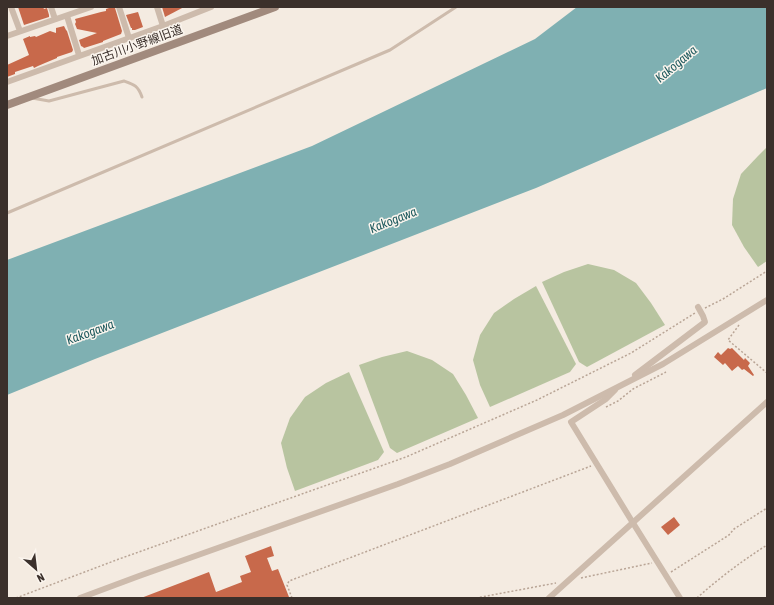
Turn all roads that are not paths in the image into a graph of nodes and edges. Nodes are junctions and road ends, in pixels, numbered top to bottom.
1 (11, 7) edge
2 (51, 7) edge
3 (91, 7) edge
4 (119, 7) edge
5 (157, 7) edge
6 (211, 7) edge
7 (275, 7) edge
8 (456, 7) edge
9 (82, 8) edge
10 (67, 16) junction
11 (55, 19) junction
12 (163, 26) junction
13 (20, 31) junction
14 (7, 36) edge
15 (130, 38) junction
16 (79, 56) junction
17 (7, 82) edge
18 (29, 97) junction
19 (142, 97) dead end
20 (7, 105) edge
21 (7, 213) edge
22 (767, 300) edge
23 (699, 308) road end
24 (620, 385) junction
25 (767, 402) edge
26 (633, 523) junction
27 (80, 598) edge
28 (549, 598) edge
29 (680, 598) edge

1 - 13 street
2 - 11 street
3 - 9 street
4 - 15 street
5 - 12 street
6 - 12 street
7 - 18 street, 加古川小野線旧道
8 - 21 lane
9 - 10 street
10 - 11 street
10 - 16 street
11 - 13 street
12 - 15 street
13 - 14 street
15 - 16 street
16 - 17 street
18 - 19 lane
18 - 20 street, 加古川小野線旧道
22 - 24 street
23 - 24 street
24 - 26 street
24 - 27 street
25 - 26 street
26 - 28 street
26 - 29 street

